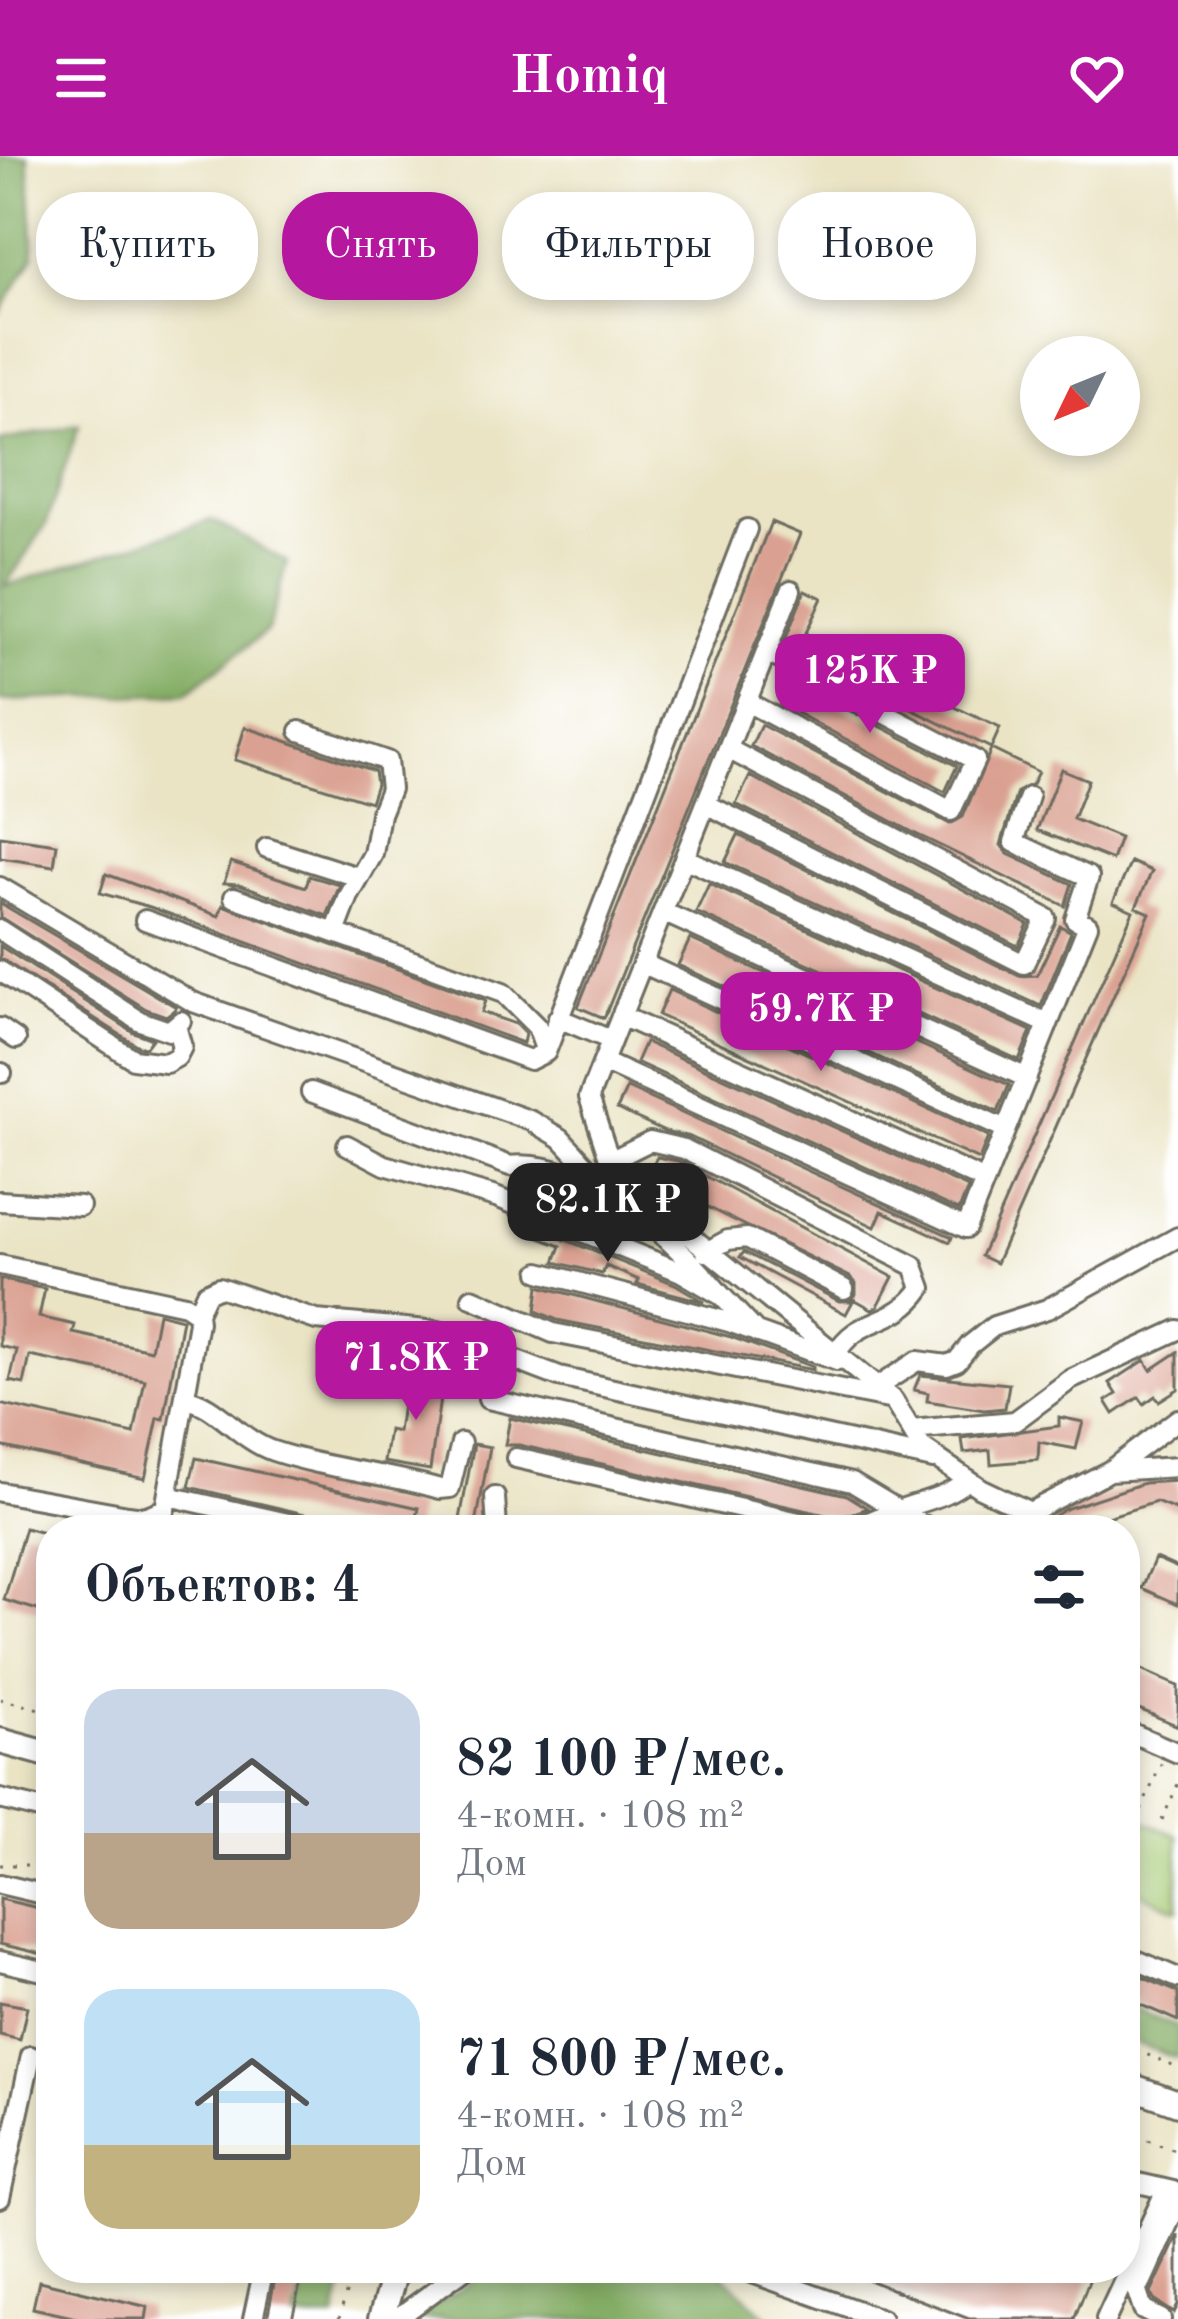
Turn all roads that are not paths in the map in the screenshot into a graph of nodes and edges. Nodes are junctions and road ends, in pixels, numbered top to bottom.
1 (747, 529) dead end
2 (791, 590) dead end
3 (766, 652) junction
4 (746, 702) junction
5 (300, 731) dead end
6 (728, 749) junction
7 (1029, 797) dead end
8 (706, 804) junction
9 (267, 848) dead end
10 (684, 858) junction
11 (358, 877) junction
12 (0, 887) edge
13 (234, 896) dead end
14 (663, 912) junction
15 (146, 920) dead end
16 (0, 930) edge
17 (336, 930) junction
18 (642, 964) junction
19 (0, 971) edge
20 (193, 1002) junction
21 (621, 1016) junction
22 (558, 1018) junction
23 (1048, 1024) junction
24 (176, 1026) junction
25 (611, 1040) junction
26 (546, 1052) junction
27 (603, 1063) junction
28 (1027, 1078) junction
29 (311, 1091) dead end
30 (1006, 1130) junction
31 (346, 1145) dead end
32 (610, 1161) junction
33 (985, 1181) junction
34 (617, 1199) junction
35 (0, 1201) edge
36 (80, 1206) dead end
37 (654, 1226) junction
38 (680, 1229) junction
39 (1178, 1238) edge
40 (706, 1252) junction
41 (0, 1265) edge
42 (540, 1272) dead end
43 (844, 1289) dead end
44 (722, 1296) junction
45 (472, 1298) dead end
46 (197, 1313) junction
47 (1178, 1330) edge
48 (757, 1333) junction
49 (841, 1360) junction
50 (877, 1387) junction
51 (185, 1399) junction
52 (488, 1399) dead end
53 (893, 1400) junction
54 (1178, 1419) edge
55 (911, 1430) junction
56 (461, 1443) dead end
57 (516, 1458) dead end
58 (938, 1459) junction
59 (1178, 1467) edge
60 (1109, 1471) junction
61 (967, 1480) junction
62 (0, 1492) edge
63 (168, 1496) junction
64 (494, 1497) dead end
65 (894, 1511) junction
66 (1030, 1512) junction
67 (132, 1515) edge
68 (149, 1515) edge
69 (252, 1515) edge
70 (496, 1515) edge
71 (768, 1515) edge
72 (887, 1515) edge
73 (902, 1515) edge
74 (1026, 1515) edge
75 (1140, 1737) edge
76 (0, 1741) edge
77 (36, 1750) edge
78 (1173, 1751) edge
79 (0, 1799) edge
80 (36, 1808) edge
81 (0, 1884) edge
82 (36, 1893) edge
83 (0, 1961) edge
84 (1140, 1961) edge
85 (36, 1969) edge
86 (1178, 1978) edge
87 (32, 2056) dead end
88 (1140, 2089) edge
89 (1178, 2103) edge
90 (1140, 2185) edge
91 (1174, 2195) edge
92 (0, 2198) edge
93 (1140, 2257) edge
94 (261, 2283) edge
95 (391, 2283) edge
96 (445, 2283) edge
97 (780, 2283) edge
98 (1126, 2283) edge
99 (253, 2319) edge
100 (381, 2319) edge
101 (396, 2319) edge
102 (881, 2319) edge
103 (1106, 2319) edge
104 (1161, 2319) edge

1 - 22 street
2 - 3 street
3 - 4 street
3 - 4 street
4 - 6 street
5 - 11 street
6 - 8 street
6 - 8 street
7 - 23 street
8 - 10 street
9 - 11 street
10 - 14 street
10 - 23 street
11 - 17 street
12 - 20 street
13 - 17 street
14 - 18 street
14 - 28 street
15 - 26 street
16 - 24 street
17 - 26 street
18 - 21 street
18 - 30 street
19 - 24 street
20 - 24 street
20 - 34 street
21 - 25 street
21 - 33 street
22 - 25 street
22 - 26 street
23 - 28 street
25 - 27 street
27 - 32 street
27 - 33 street
28 - 30 street
29 - 34 street
30 - 33 street
31 - 44 street
32 - 38 street
32 - 49 street
34 - 37 street
35 - 36 street
37 - 38 street
37 - 44 street
38 - 40 street
39 - 50 street
40 - 43 street
40 - 49 street
41 - 46 street
42 - 48 street
44 - 48 street
45 - 53 street
46 - 51 street
46 - 58 street
47 - 55 street
48 - 49 street
49 - 50 street
50 - 53 street
51 - 56 street
51 - 63 street
52 - 65 street
53 - 55 street
54 - 60 street
55 - 58 street
57 - 71 street
58 - 61 street
59 - 60 street
60 - 66 street
61 - 65 street
61 - 66 street
62 - 67 street
63 - 68 street
63 - 69 street
64 - 70 street
65 - 72 street
65 - 73 street
66 - 74 street
75 - 78 street
76 - 77 main road
79 - 80 street
81 - 82 street
83 - 85 street
84 - 86 street
87 - 92 street
88 - 89 main road
90 - 91 street
91 - 93 street
91 - 104 street
94 - 99 street
95 - 100 main road
96 - 101 street
97 - 102 street
98 - 103 street

